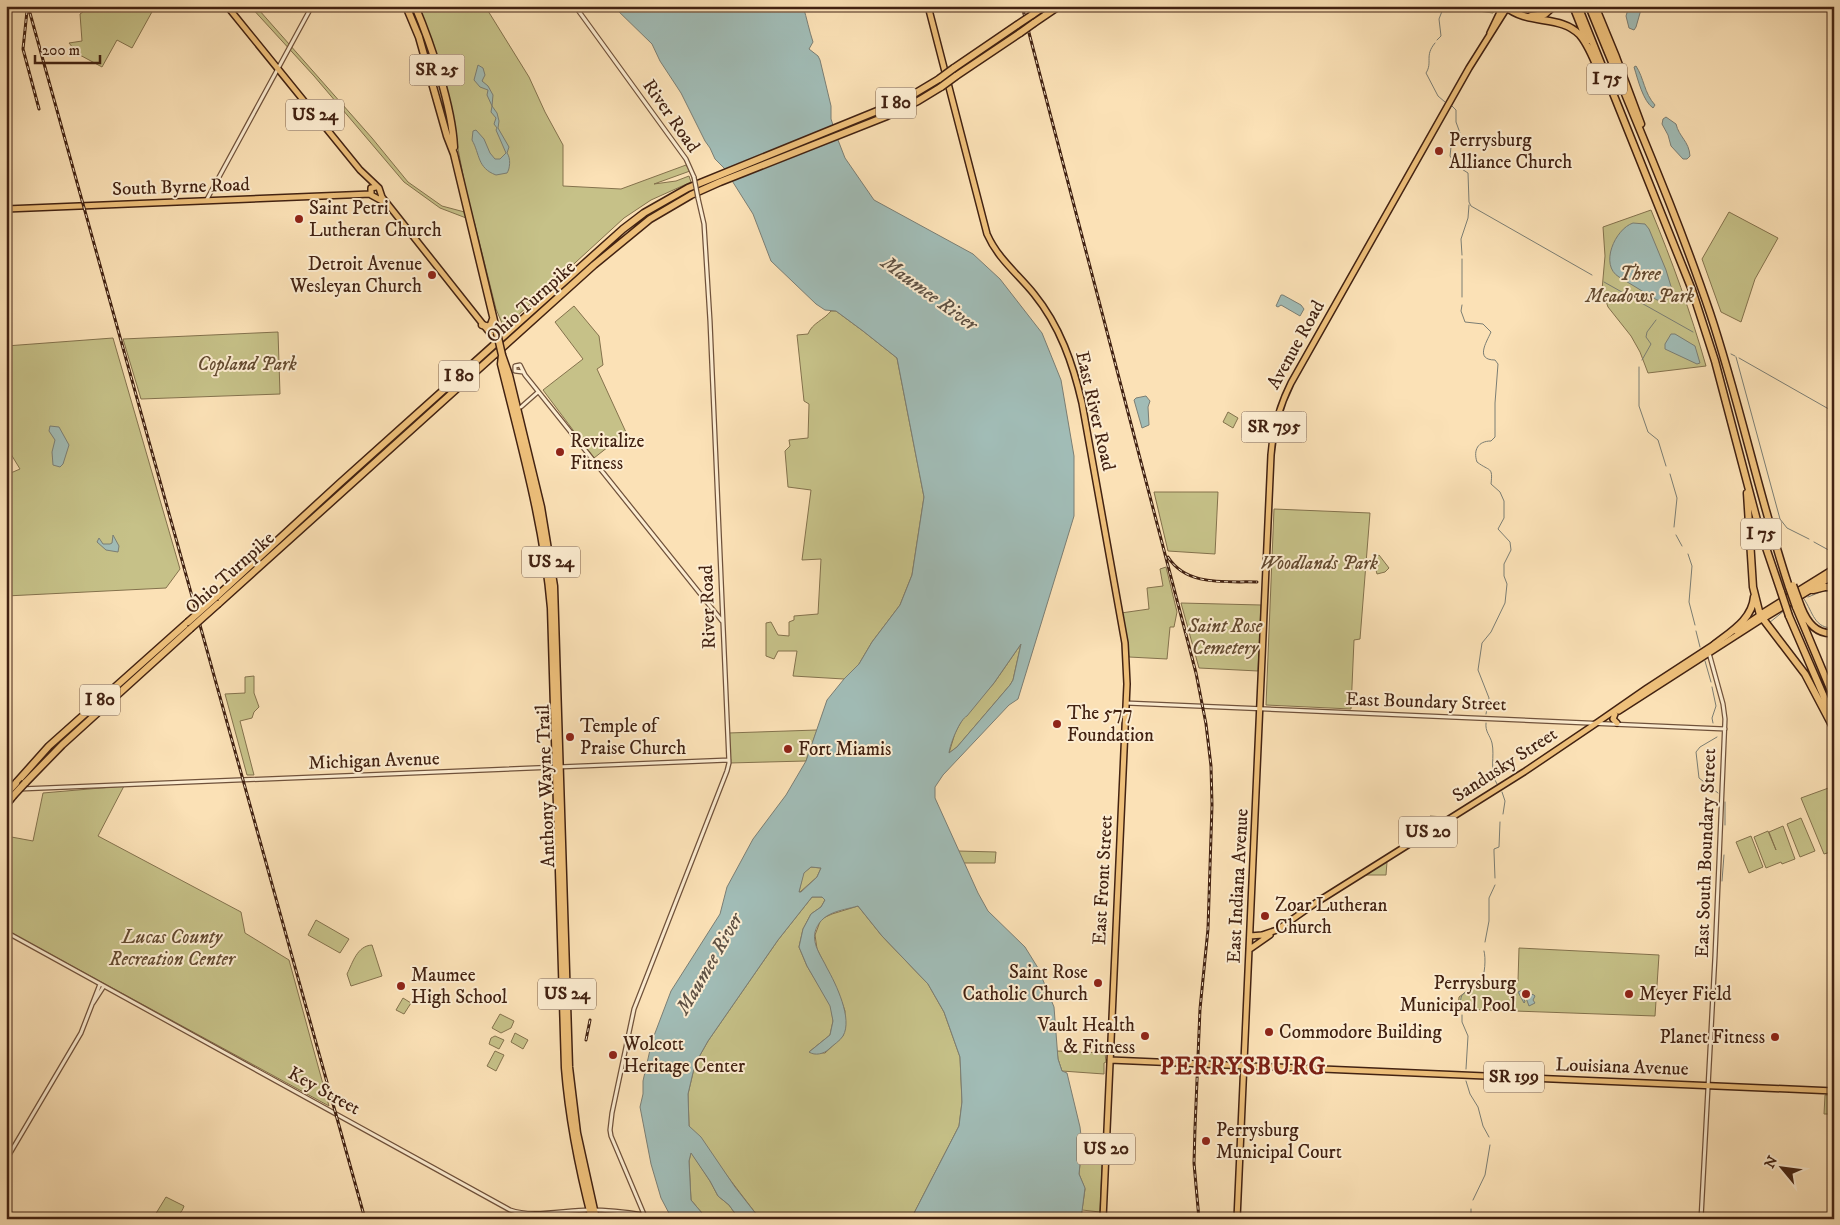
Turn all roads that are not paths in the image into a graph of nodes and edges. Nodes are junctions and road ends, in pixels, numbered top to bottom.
1 (227, 6) edge
2 (312, 6) edge
3 (406, 6) edge
4 (414, 6) edge
5 (575, 6) edge
6 (928, 6) edge
7 (1045, 6) edge
8 (1059, 6) edge
9 (1554, 6) edge
10 (1573, 6) edge
11 (1578, 6) edge
12 (1589, 6) edge
13 (1596, 6) edge
14 (1507, 7) edge
15 (1597, 67) junction
16 (278, 69) junction
17 (1636, 152) junction
18 (454, 154) junction
19 (718, 179) junction
20 (1660, 182) junction
21 (374, 191) junction
22 (206, 201) junction
23 (6, 209) edge
24 (494, 318) junction
25 (482, 325) junction
26 (495, 335) junction
27 (499, 344) joint
28 (503, 363) junction
29 (523, 372) dead end
30 (538, 392) junction
31 (520, 405) junction
32 (1744, 474) junction
33 (546, 508) dead end
34 (549, 547) junction
35 (1833, 571) edge
36 (1834, 587) edge
37 (1810, 590) junction
38 (1754, 593) junction
39 (217, 600) junction
40 (1799, 607) junction
41 (1761, 617) junction
42 (723, 622) junction
43 (1739, 629) junction
44 (1834, 633) edge
45 (1714, 645) junction
46 (1709, 653) junction
47 (1834, 698) edge
48 (1126, 703) junction
49 (1261, 709) junction
50 (1615, 714) junction
51 (1834, 720) edge
52 (1584, 722) junction
53 (1598, 722) junction
54 (1617, 723) junction
55 (1725, 729) junction
56 (1834, 729) edge
57 (1586, 731) junction
58 (729, 760) junction
59 (558, 767) junction
60 (23, 786) junction
61 (6, 790) edge
62 (10, 795) edge
63 (6, 805) edge
64 (1276, 930) junction
65 (6, 932) edge
66 (1250, 936) junction
67 (1250, 950) junction
68 (102, 985) junction
69 (1110, 1060) junction
70 (1244, 1065) junction
71 (1708, 1086) junction
72 (1834, 1091) edge
73 (6, 1160) edge
74 (592, 1210) junction
75 (645, 1217) edge
76 (592, 1219) edge
77 (596, 1219) edge
78 (1103, 1219) edge
79 (1237, 1219) edge
80 (1701, 1219) edge

1 - 16 main road, US 24
2 - 16 street
3 - 18 highway, Anthony Wayne Trail / SR 25
4 - 18 highway, Anthony Wayne Trail / SR 25
5 - 42 street, River Road, bridge
6 - 48 main road, East River Road
7 - 19 highway, Ohio Turnpike / I 80, bridge
8 - 19 highway, Ohio Turnpike / I 80, bridge
9 - 14 highway
10 - 15 highway
11 - 17 highway, I 75
12 - 20 highway, I 75
13 - 20 highway
14 - 15 highway
14 - 49 main road, Avenue Road / SR 795
15 - 17 highway
16 - 21 main road, US 24
16 - 22 street
17 - 32 highway, I 75
18 - 24 highway, Anthony Wayne Trail / SR 25
19 - 39 highway, Ohio Turnpike / I 80
20 - 40 highway, I 75, bridge
21 - 22 main road, South Byrne Road
21 - 25 main road, US 24
22 - 23 main road, South Byrne Road
24 - 25 highway
24 - 26 highway, Anthony Wayne Trail / SR 25
25 - 26 main road, US 24
26 - 27 highway, Anthony Wayne Trail / SR 25, bridge
27 - 28 highway, Anthony Wayne Trail / US 24, bridge
28 - 31 highway, Anthony Wayne Trail / US 24
28 - 59 highway, Anthony Wayne Trail / US 24
29 - 30 street
30 - 31 street
30 - 42 street
31 - 34 highway, Anthony Wayne Trail / US 24
32 - 38 highway
32 - 51 highway, I 75, bridge
33 - 34 highway
34 - 59 highway, Anthony Wayne Trail / US 24
35 - 37 highway, US 20
35 - 41 highway, US 20
36 - 37 highway
37 - 41 highway, US 20
38 - 41 highway
38 - 45 highway
39 - 60 highway, Ohio Turnpike / I 80, bridge
39 - 62 highway, Ohio Turnpike / I 80, bridge
40 - 44 highway
40 - 47 highway, I 75
41 - 43 main road, Sandusky Street / US 20
41 - 46 main road, Sandusky Street / US 20
41 - 56 highway
42 - 58 street, River Road
43 - 45 main road, Sandusky Street / US 20
43 - 46 main road
45 - 53 main road, Sandusky Street / US 20
46 - 50 main road, Sandusky Street / US 20
46 - 55 street, East South Boundary Street
48 - 49 street, East Boundary Street
48 - 69 main road, East Front Street
49 - 52 street, East Boundary Street
49 - 66 main road, East Indiana Avenue / SR 795
50 - 53 main road, Sandusky Street / US 20
50 - 54 main road
52 - 53 street, East Boundary Street
52 - 57 main road
53 - 54 street, East Boundary Street
53 - 57 main road, Sandusky Street / US 20
54 - 55 street, East Boundary Street
55 - 71 street, East South Boundary Street
57 - 64 main road, Sandusky Street / US 20
58 - 59 street, Michigan Avenue
58 - 75 street, River Road
59 - 60 street, Michigan Avenue
59 - 74 highway, Anthony Wayne Trail / US 24
60 - 61 street, Michigan Avenue
60 - 62 highway, Ohio Turnpike / I 80, bridge
62 - 63 highway, Ohio Turnpike / I 80
64 - 66 main road, US 20
64 - 67 main road, US 20
65 - 68 street, Key Street
66 - 67 main road, East Indiana Avenue
67 - 70 main road, East Indiana Avenue
68 - 73 street
68 - 74 street, Key Street
69 - 70 main road, Louisiana Avenue
69 - 78 main road, US 20
70 - 71 main road, Louisiana Avenue / SR 199
70 - 79 main road, East Indiana Avenue
71 - 72 main road, Louisiana Avenue / SR 199
71 - 80 street, East South Boundary Street
74 - 75 street, Key Street
74 - 76 highway, Anthony Wayne Trail / US 24
74 - 77 highway, Anthony Wayne Trail / US 24

